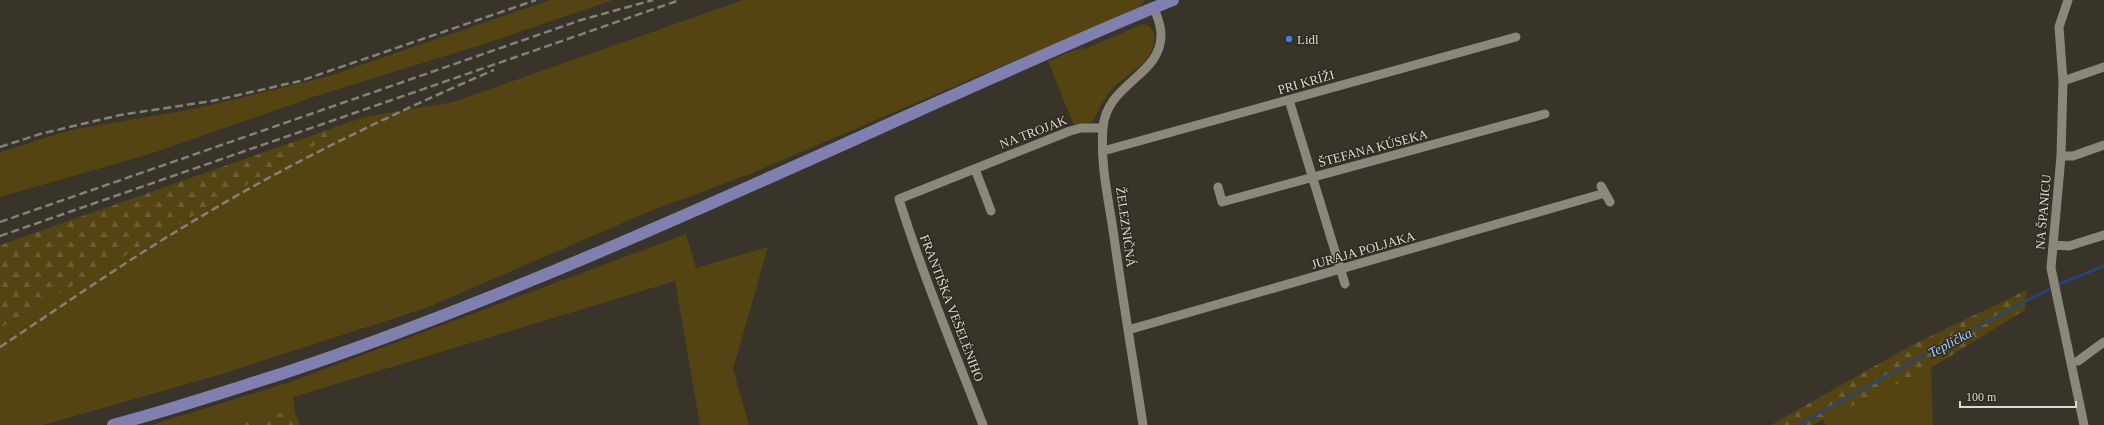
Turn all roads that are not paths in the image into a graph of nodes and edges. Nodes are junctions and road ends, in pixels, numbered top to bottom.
1 (1173, 0) edge
2 (2068, 0) edge
3 (1154, 8) junction
4 (1516, 37) dead end
5 (2104, 67) edge
6 (2063, 81) junction
7 (1288, 100) junction
8 (1545, 114) dead end
9 (1103, 128) junction
10 (2104, 145) edge
11 (1103, 151) junction
12 (2061, 156) junction
13 (975, 169) junction
14 (1312, 178) junction
15 (1218, 187) dead end
16 (899, 199) joint
17 (1610, 202) dead end
18 (991, 211) dead end
19 (2104, 235) edge
20 (2053, 245) junction
21 (1341, 270) junction
22 (1345, 284) dead end
23 (1128, 330) junction
24 (2104, 342) edge
25 (2078, 361) dead end
26 (114, 425) edge
27 (983, 425) edge
28 (1143, 425) edge
29 (2084, 425) edge

1 - 3 main road
2 - 6 street, NA ŠPANICU
3 - 9 street, ŽELEZNIČNÁ
3 - 26 main road
4 - 7 street, PRI KRÍŽI
5 - 6 street
6 - 12 street, NA ŠPANICU
7 - 11 street, PRI KRÍŽI
7 - 14 street
8 - 14 street, ŠTEFANA KÚSEKA
9 - 11 street, ŽELEZNIČNÁ
9 - 13 street, NA TROJAK
10 - 12 street
11 - 23 street, ŽELEZNIČNÁ
12 - 20 street, NA ŠPANICU
13 - 16 street, NA TROJAK
13 - 18 street
14 - 15 street, ŠTEFANA KÚSEKA
14 - 21 street
16 - 27 street, FRANTIŠKA VEŠELÉNIHO
17 - 21 street, JURAJA POLJAKA
19 - 20 street
20 - 29 street, NA ŠPANICU
21 - 22 street
21 - 23 street, JURAJA POLJAKA
23 - 28 street, ŽELEZNIČNÁ
24 - 25 street

